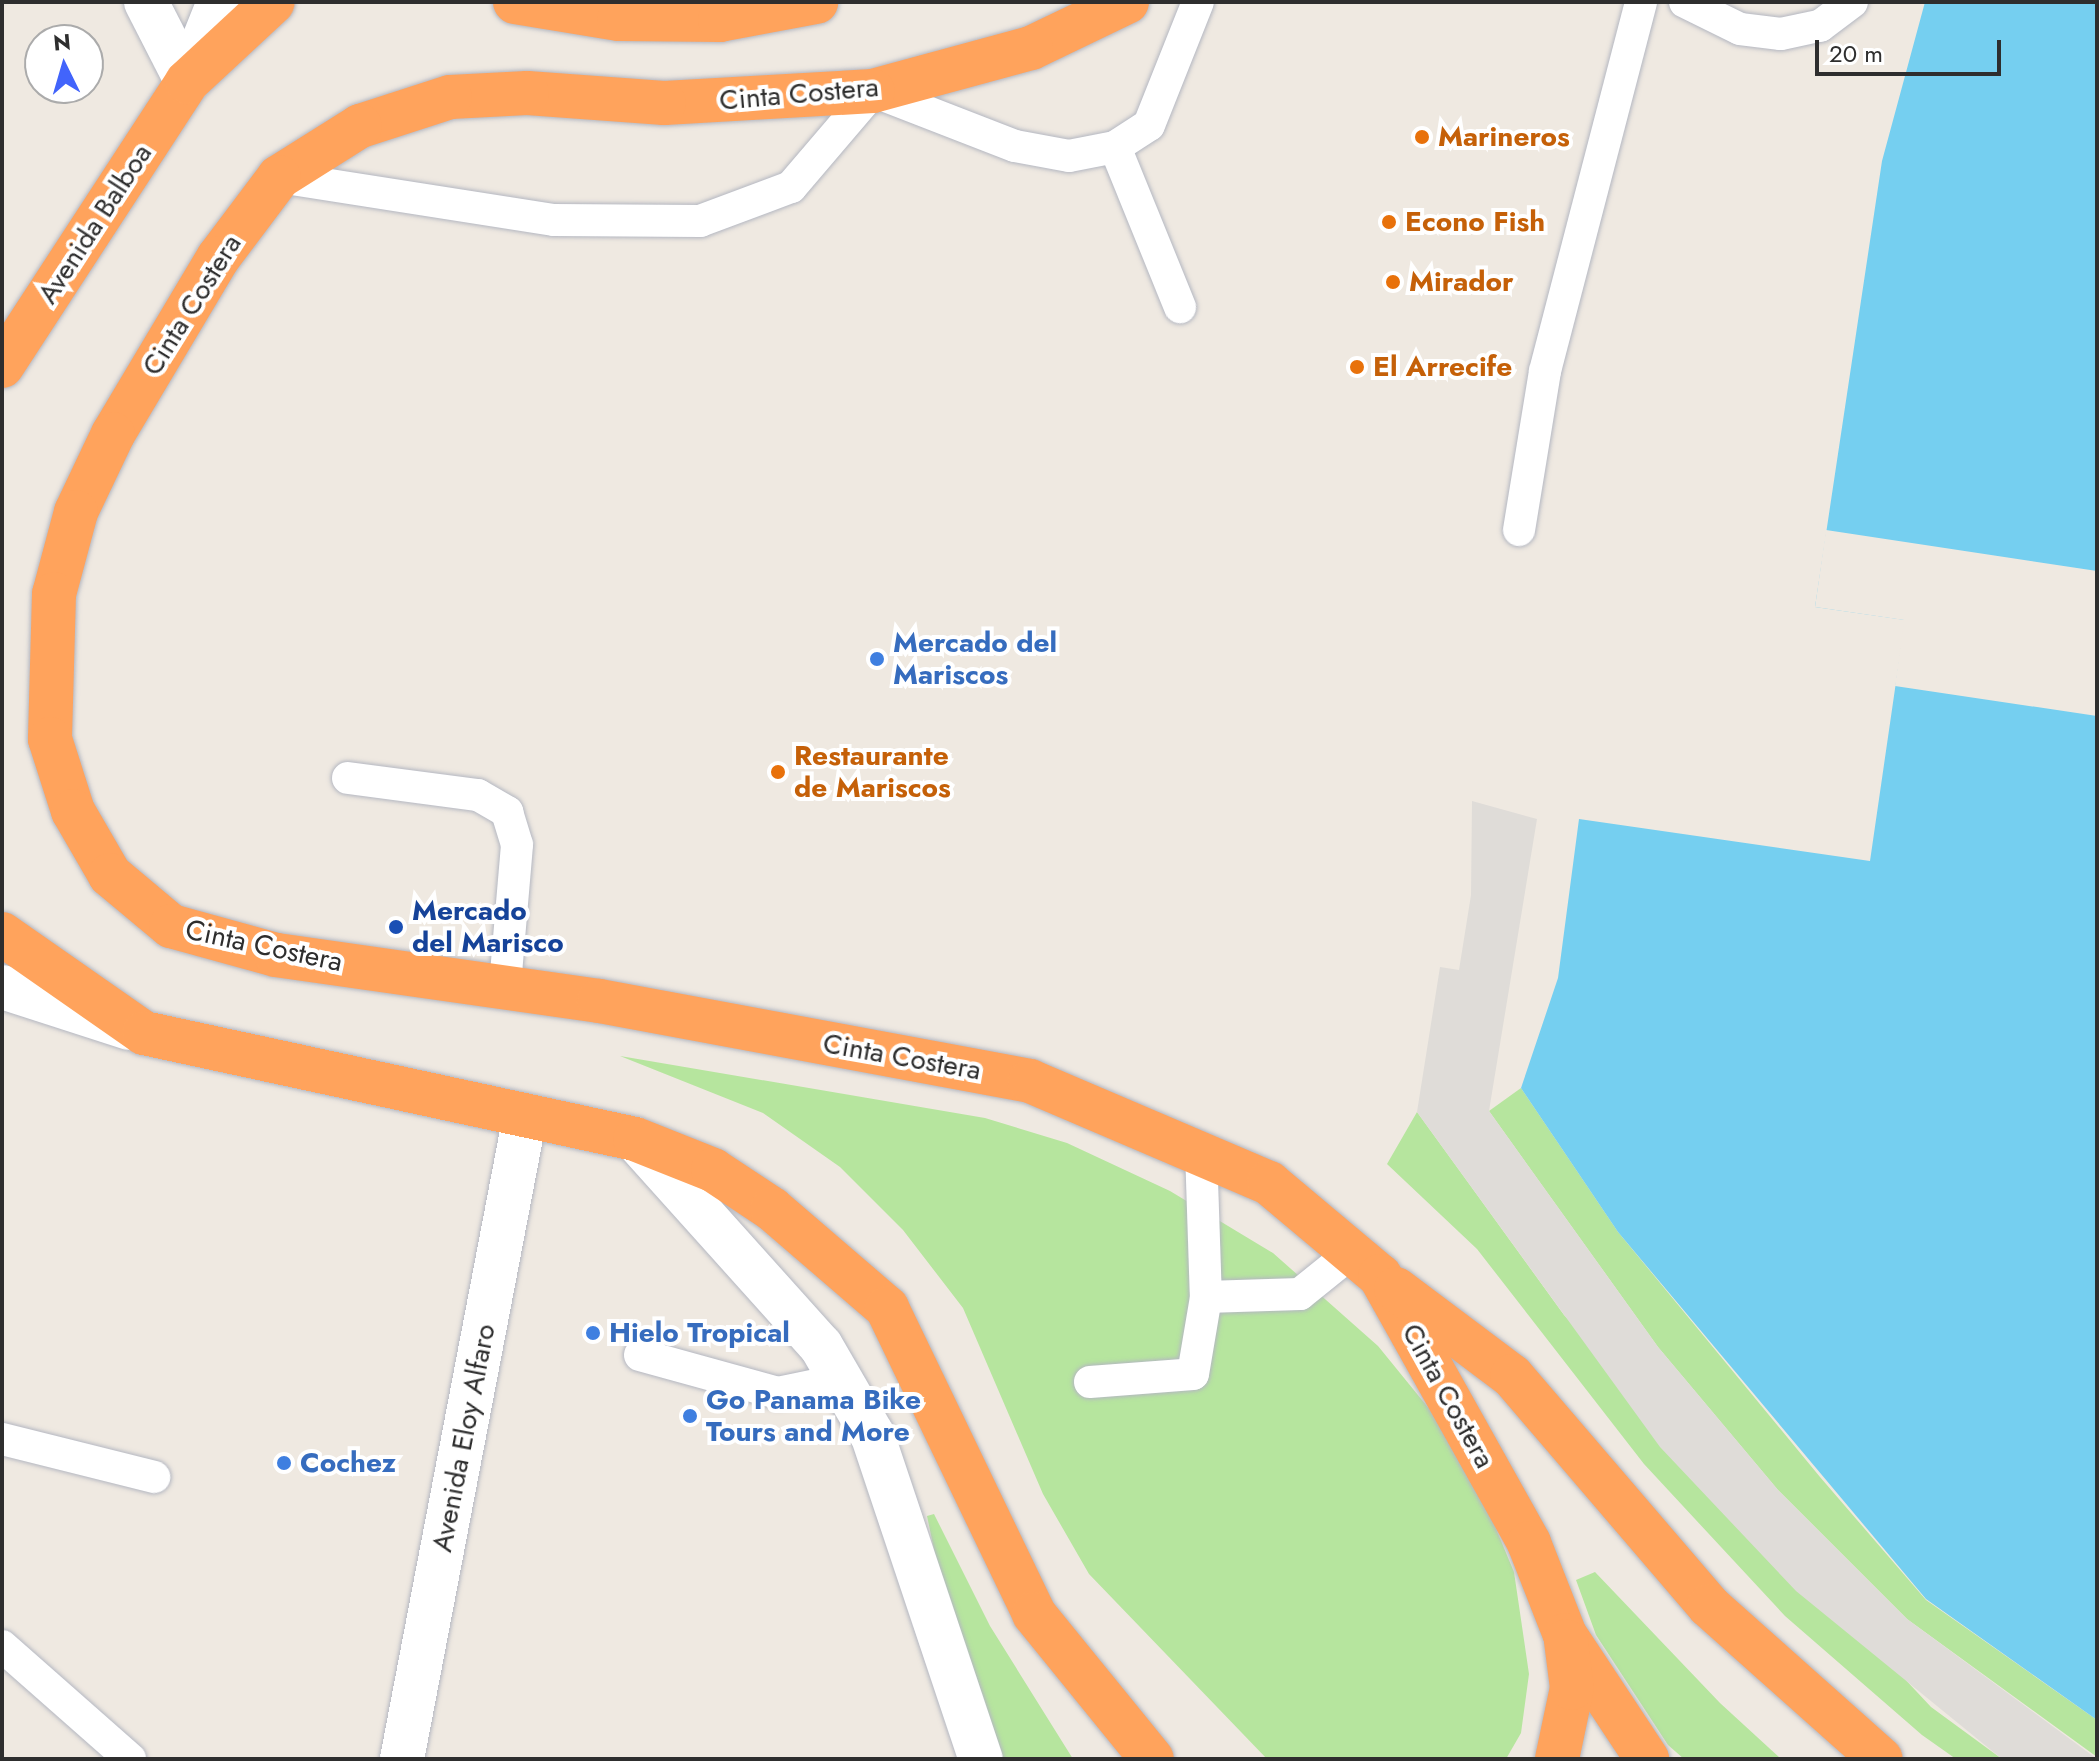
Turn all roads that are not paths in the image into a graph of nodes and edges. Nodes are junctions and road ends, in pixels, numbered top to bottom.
1 (146, 2) edge
2 (219, 2) edge
3 (273, 2) edge
4 (515, 2) edge
5 (816, 2) edge
6 (1127, 2) edge
7 (1198, 2) edge
8 (1641, 2) edge
9 (1685, 2) edge
10 (1852, 2) edge
11 (187, 82) junction
12 (873, 91) junction
13 (1115, 147) junction
14 (279, 177) junction
15 (1180, 307) dead end
16 (2, 366) edge
17 (1519, 530) dead end
18 (348, 778) dead end
19 (2, 934) edge
20 (505, 986) junction
21 (2, 987) edge
22 (144, 1033) junction
23 (525, 1116) junction
24 (635, 1139) junction
25 (1201, 1150) junction
26 (1366, 1265) junction
27 (1206, 1297) junction
28 (640, 1355) dead end
29 (841, 1380) junction
30 (1090, 1382) dead end
31 (2, 1439) edge
32 (154, 1477) dead end
33 (1565, 1635) junction
34 (2, 1646) edge
35 (1112, 1712) junction
36 (130, 1759) edge
37 (402, 1759) edge
38 (981, 1759) edge
39 (1152, 1759) edge
40 (1186, 1759) edge
41 (1557, 1759) edge
42 (1647, 1759) edge
43 (1881, 1759) edge

1 - 11 street
2 - 11 street, Avenida Balboa
3 - 11 highway, Avenida Balboa
4 - 5 highway
6 - 12 highway, Cinta Costera
7 - 13 lane
8 - 17 lane
9 - 10 lane
11 - 16 highway, Avenida Balboa
12 - 13 lane
12 - 14 highway, Cinta Costera
12 - 14 lane
13 - 15 lane
14 - 20 highway, Cinta Costera
18 - 20 lane
19 - 22 highway
20 - 25 highway, Cinta Costera
21 - 22 street
22 - 23 highway
23 - 24 highway
23 - 37 street, Avenida Eloy Alfaro
24 - 29 street
24 - 35 highway
25 - 26 highway, Cinta Costera
25 - 27 lane
26 - 27 lane
26 - 33 highway, Cinta Costera
26 - 43 highway
27 - 30 lane
28 - 29 lane
29 - 38 street
31 - 32 lane
33 - 41 highway
33 - 42 highway, Cinta Costera
34 - 36 lane
35 - 39 highway
35 - 40 highway

